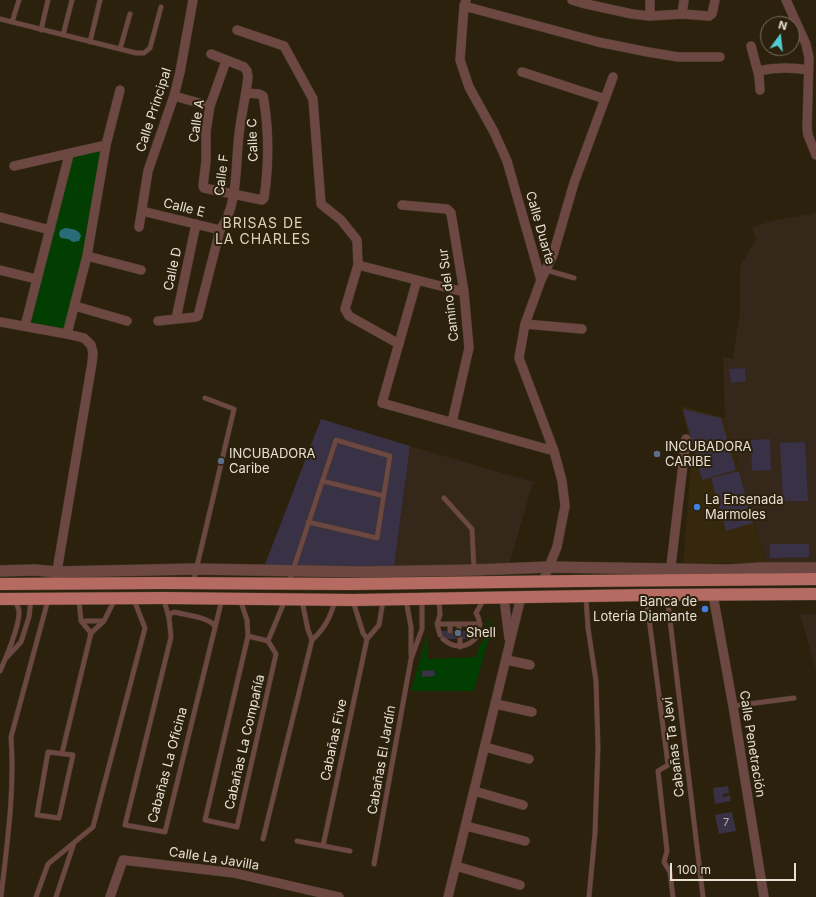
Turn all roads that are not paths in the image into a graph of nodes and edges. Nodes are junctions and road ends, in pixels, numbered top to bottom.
1 (19, 0) edge
2 (48, 0) edge
3 (72, 0) edge
4 (100, 0) edge
5 (192, 0) edge
6 (572, 0) edge
7 (650, 0) edge
8 (684, 0) edge
9 (715, 0) edge
10 (786, 0) edge
11 (465, 3) edge
12 (611, 5) edge
13 (162, 7) dead end
14 (130, 14) dead end
15 (682, 14) junction
16 (650, 16) junction
17 (0, 20) edge
18 (12, 22) junction
19 (41, 30) junction
20 (237, 30) dead end
21 (63, 35) junction
22 (90, 42) junction
23 (751, 46) dead end
24 (120, 49) junction
25 (211, 54) dead end
26 (720, 57) dead end
27 (226, 61) junction
28 (808, 70) junction
29 (758, 71) junction
30 (522, 72) dead end
31 (613, 77) dead end
32 (120, 90) dead end
33 (760, 90) dead end
34 (246, 93) junction
35 (174, 96) junction
36 (605, 99) junction
37 (210, 106) junction
38 (106, 145) junction
39 (69, 155) junction
40 (816, 155) edge
41 (14, 166) dead end
42 (234, 194) junction
43 (402, 205) dead end
44 (142, 211) junction
45 (0, 217) edge
46 (196, 224) junction
47 (138, 227) dead end
48 (50, 230) junction
49 (220, 230) junction
50 (87, 256) junction
51 (358, 265) junction
52 (0, 270) edge
53 (141, 270) dead end
54 (546, 270) junction
55 (36, 278) junction
56 (574, 278) dead end
57 (417, 280) junction
58 (541, 280) junction
59 (464, 292) junction
60 (75, 306) junction
61 (176, 319) junction
62 (127, 321) dead end
63 (158, 321) dead end
64 (0, 322) edge
65 (525, 324) junction
66 (25, 326) junction
67 (582, 329) dead end
68 (67, 334) junction
69 (399, 344) junction
70 (205, 398) dead end
71 (452, 422) junction
72 (686, 439) dead end
73 (554, 451) junction
74 (322, 481) junction
75 (384, 496) junction
76 (444, 498) dead end
77 (308, 522) junction
78 (549, 567) junction
79 (816, 568) edge
80 (196, 569) junction
81 (0, 570) edge
82 (474, 570) junction
83 (293, 571) junction
84 (670, 574) junction
85 (56, 578) junction
86 (816, 579) edge
87 (543, 581) junction
88 (193, 583) junction
89 (0, 584) edge
90 (289, 584) junction
91 (816, 594) edge
92 (646, 595) junction
93 (667, 595) junction
94 (713, 595) junction
95 (586, 596) junction
96 (485, 597) junction
97 (521, 597) junction
98 (79, 598) junction
99 (115, 598) junction
100 (134, 598) junction
101 (164, 598) junction
102 (422, 598) junction
103 (439, 598) junction
104 (504, 598) junction
105 (0, 599) edge
106 (15, 599) junction
107 (31, 599) junction
108 (48, 599) junction
109 (222, 599) junction
110 (240, 599) junction
111 (285, 599) junction
112 (383, 599) junction
113 (406, 599) junction
114 (302, 600) junction
115 (335, 600) junction
116 (353, 600) junction
117 (169, 618) junction
118 (81, 621) junction
119 (104, 622) junction
120 (437, 624) junction
121 (450, 624) junction
122 (459, 624) junction
123 (468, 624) junction
124 (480, 624) junction
125 (215, 626) junction
126 (450, 631) dead end
127 (459, 631) dead end
128 (468, 631) dead end
129 (91, 633) junction
130 (248, 636) junction
131 (367, 639) junction
132 (460, 639) dead end
133 (312, 640) junction
134 (268, 641) junction
135 (510, 644) junction
136 (460, 647) junction
137 (6, 658) junction
138 (411, 660) junction
139 (507, 660) junction
140 (530, 665) dead end
141 (0, 671) edge
142 (794, 698) dead end
143 (496, 704) junction
144 (733, 706) junction
145 (532, 712) dead end
146 (485, 747) junction
147 (62, 753) junction
148 (529, 759) dead end
149 (474, 791) junction
150 (523, 805) dead end
151 (466, 826) junction
152 (263, 839) dead end
153 (297, 841) dead end
154 (525, 841) dead end
155 (74, 843) junction
156 (323, 846) junction
157 (350, 851) dead end
158 (374, 864) dead end
159 (456, 866) junction
160 (520, 885) dead end
161 (303, 893) edge
162 (1, 897) edge
163 (36, 897) edge
164 (56, 897) edge
165 (110, 897) edge
166 (339, 897) edge
167 (448, 897) edge
168 (589, 897) edge
169 (673, 897) edge
170 (703, 897) edge
171 (764, 897) edge

1 - 18 lane
2 - 19 lane
3 - 21 lane
4 - 22 lane
5 - 35 street, Calle Principal
6 - 12 street
7 - 16 street
8 - 15 street
9 - 15 street
10 - 28 street
11 - 26 street
11 - 58 street, Calle Duarte
12 - 16 street
13 - 24 lane
14 - 24 lane
15 - 16 street
17 - 18 lane
18 - 19 lane
19 - 21 lane
20 - 51 street
21 - 22 lane
22 - 24 lane
23 - 29 street
25 - 27 street, Calle F
27 - 34 street, Calle F
27 - 37 street, Calle A
28 - 29 street
28 - 40 street
29 - 33 street
30 - 36 street
31 - 36 street
32 - 38 street
34 - 42 street, Calle F
34 - 42 street, Calle C
35 - 37 street
35 - 44 street, Calle Principal
36 - 54 street
37 - 42 street, Calle A
38 - 39 street
38 - 50 street
39 - 41 street
39 - 48 street
42 - 49 street, Calle F
43 - 59 street, Camino del Sur
44 - 46 street, Calle E
44 - 47 street, Calle Principal
45 - 48 street
46 - 49 street, Calle E
46 - 61 street, Calle D
48 - 55 street
49 - 61 street, Calle F
50 - 53 street
50 - 60 street
51 - 57 street
51 - 69 street
52 - 55 street
54 - 56 lane
54 - 58 street
55 - 66 street
57 - 59 street
57 - 69 street
58 - 65 street, Calle Duarte
59 - 71 street, Camino del Sur
60 - 62 street
60 - 68 street
61 - 63 street
64 - 66 street
65 - 67 street
65 - 73 street, Calle Duarte
66 - 68 street
68 - 85 street
69 - 71 street
70 - 80 lane
71 - 73 street
72 - 84 street
73 - 78 street, Calle Duarte
74 - 75 lane
74 - 75 lane
74 - 77 lane
75 - 77 lane
76 - 82 lane
77 - 83 lane
78 - 82 street
78 - 84 street
78 - 87 street, Calle Duarte
79 - 84 street
80 - 83 street
80 - 85 street
80 - 88 lane
81 - 85 street
82 - 83 street
83 - 90 lane
84 - 86 main road
84 - 87 main road
85 - 88 main road
85 - 89 main road
87 - 90 main road
88 - 90 main road
91 - 94 main road
92 - 93 main road
92 - 95 main road
92 - 169 lane
93 - 94 main road
93 - 170 lane, Cabañas Ta Jevi
94 - 144 street, Calle Penetración
95 - 97 main road
95 - 168 lane
96 - 103 main road
96 - 104 main road
96 - 124 lane
97 - 104 main road
97 - 135 street
98 - 99 main road
98 - 108 main road
98 - 118 lane
99 - 100 main road
99 - 119 lane
100 - 101 main road
100 - 155 lane
101 - 109 main road
101 - 117 lane, Cabañas La Oficina
102 - 103 main road
102 - 113 main road
102 - 138 lane, Cabañas El Jardín
103 - 120 lane
104 - 135 street
105 - 106 main road
106 - 107 main road
106 - 137 lane
107 - 108 main road
107 - 137 lane
108 - 162 lane
109 - 110 main road
109 - 125 lane, Cabañas La Oficina
110 - 111 main road
110 - 130 lane, Cabañas La Compañía
111 - 114 main road
111 - 134 lane
112 - 113 main road
112 - 116 main road
112 - 131 lane, Cabañas Five
113 - 138 lane, Cabañas El Jardín
114 - 115 main road
114 - 133 lane
115 - 116 main road
115 - 133 lane
116 - 131 lane
117 - 125 lane
117 - 125 lane, Cabañas La Oficina
118 - 119 lane
118 - 129 lane
119 - 129 lane
120 - 121 lane
120 - 136 lane
121 - 122 lane
121 - 126 lane
122 - 123 lane
122 - 127 lane
123 - 124 lane
123 - 128 lane
124 - 136 lane
129 - 147 lane
130 - 134 lane
130 - 134 lane, Cabañas La Compañía
131 - 156 lane, Cabañas Five
132 - 136 lane
133 - 152 lane
135 - 139 street
137 - 141 lane
138 - 158 lane, Cabañas El Jardín
139 - 140 street
139 - 143 street
142 - 144 lane
143 - 145 street
143 - 146 street
144 - 171 street, Calle Penetración
146 - 148 street
146 - 149 street
147 - 147 lane
149 - 150 street
149 - 151 street
151 - 154 street
151 - 159 street
153 - 156 lane
155 - 163 lane
155 - 164 lane
156 - 157 lane
159 - 160 street
159 - 167 street
161 - 165 street, Calle La Javilla
161 - 166 street, Calle La Javilla

